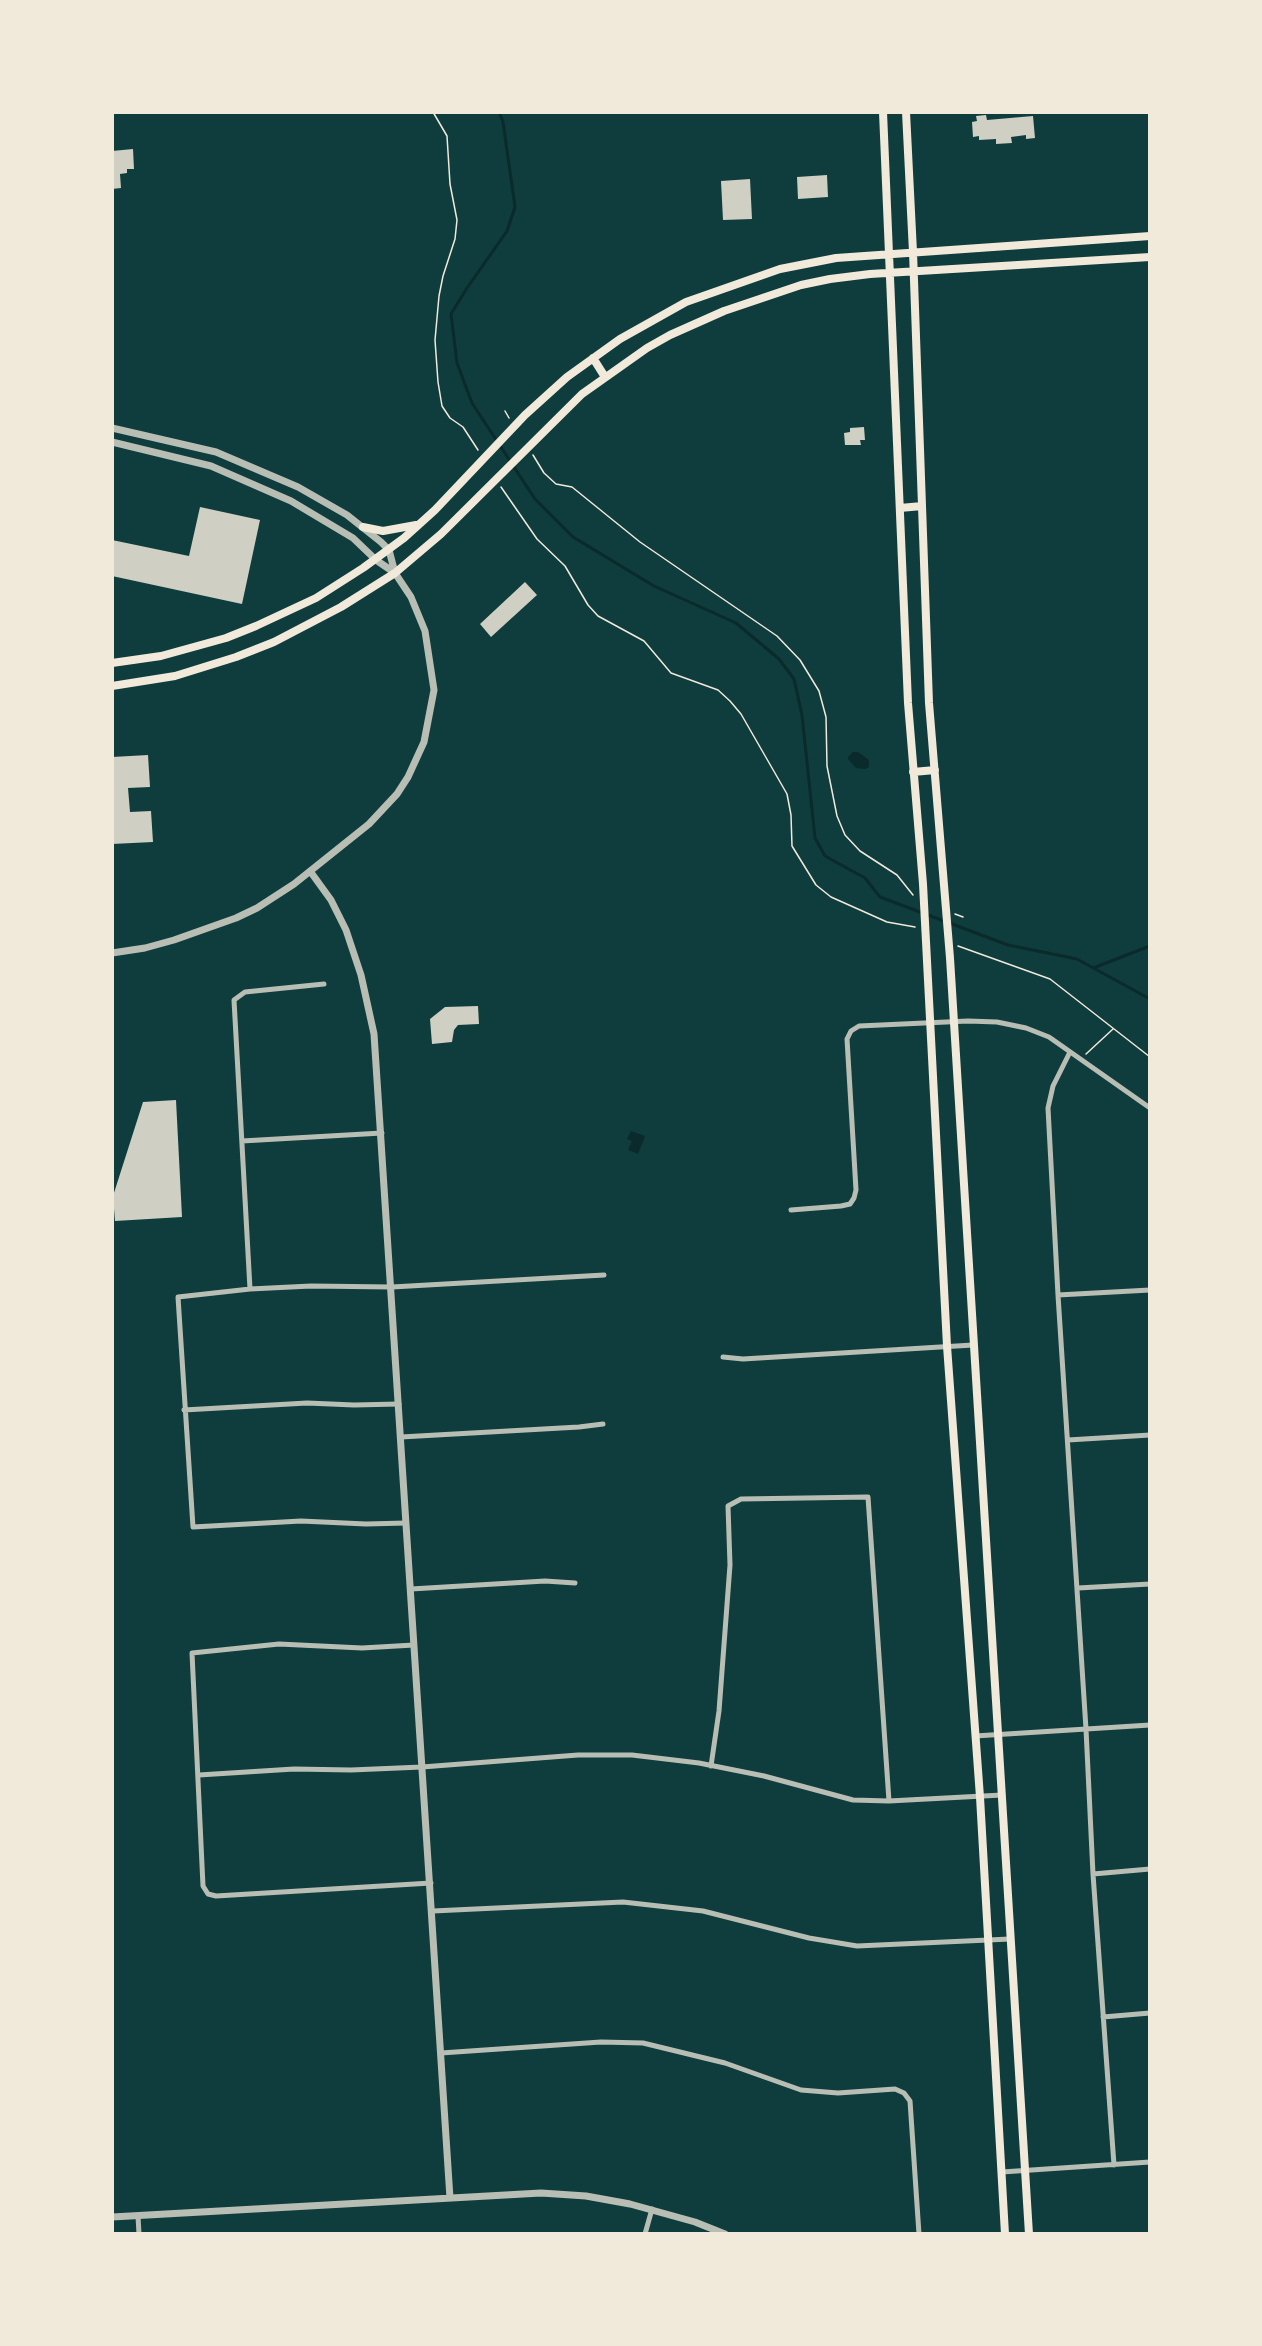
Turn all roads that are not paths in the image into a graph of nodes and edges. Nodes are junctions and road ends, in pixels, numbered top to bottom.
1 (883, 112) edge
2 (906, 112) edge
3 (1149, 236) edge
4 (913, 252) junction
5 (889, 253) junction
6 (1149, 257) edge
7 (913, 272) junction
8 (890, 273) junction
9 (593, 358) junction
10 (605, 377) junction
11 (115, 428) edge
12 (114, 443) edge
13 (269, 475) junction
14 (262, 487) junction
15 (922, 506) junction
16 (900, 508) junction
17 (419, 524) junction
18 (363, 527) junction
19 (389, 550) junction
20 (376, 560) junction
21 (394, 573) junction
22 (112, 663) edge
23 (112, 686) edge
24 (935, 770) junction
25 (914, 772) junction
26 (310, 871) junction
27 (112, 953) edge
28 (324, 984) dead end
29 (953, 1022) junction
30 (930, 1023) junction
31 (1070, 1052) junction
32 (1149, 1108) edge
33 (382, 1133) junction
34 (242, 1142) junction
35 (791, 1210) dead end
36 (604, 1275) dead end
37 (392, 1287) junction
38 (250, 1289) junction
39 (1149, 1290) edge
40 (1058, 1295) junction
41 (973, 1345) junction
42 (947, 1346) junction
43 (723, 1357) dead end
44 (399, 1404) junction
45 (184, 1410) junction
46 (603, 1424) dead end
47 (1149, 1435) edge
48 (401, 1437) junction
49 (1068, 1440) junction
50 (406, 1523) junction
51 (574, 1583) dead end
52 (1149, 1584) edge
53 (1078, 1588) junction
54 (411, 1589) junction
55 (414, 1645) junction
56 (1149, 1725) edge
57 (1086, 1730) junction
58 (999, 1735) junction
59 (975, 1736) junction
60 (711, 1766) junction
61 (422, 1767) junction
62 (199, 1776) junction
63 (1002, 1795) junction
64 (980, 1797) junction
65 (890, 1801) junction
66 (1149, 1869) edge
67 (1093, 1874) junction
68 (431, 1883) junction
69 (432, 1911) junction
70 (1010, 1939) junction
71 (989, 1941) junction
72 (1149, 2013) edge
73 (1103, 2017) junction
74 (441, 2053) junction
75 (1149, 2162) edge
76 (1114, 2165) junction
77 (1025, 2171) junction
78 (1002, 2172) junction
79 (450, 2198) junction
80 (652, 2209) junction
81 (138, 2216) junction
82 (112, 2217) edge
83 (139, 2234) edge
84 (645, 2234) edge
85 (725, 2234) edge
86 (919, 2234) edge
87 (1005, 2234) edge
88 (1029, 2234) edge

1 - 5 main road
2 - 4 main road
3 - 4 main road
4 - 5 main road
4 - 7 main road
5 - 8 main road
5 - 9 main road
6 - 7 main road
7 - 8 main road
7 - 15 main road
8 - 10 main road
8 - 16 main road
9 - 10 main road
9 - 17 main road
10 - 21 main road
11 - 12 street
11 - 13 street
12 - 14 street
13 - 14 street
13 - 18 street
14 - 20 street
15 - 16 main road
15 - 24 main road
16 - 25 main road
17 - 18 main road
17 - 19 main road
18 - 19 street
19 - 20 main road
19 - 21 street
20 - 21 street
20 - 22 main road
21 - 23 main road
21 - 26 street
24 - 25 main road
24 - 29 main road
25 - 30 main road
26 - 27 street
26 - 33 street
28 - 34 street
29 - 30 street
29 - 31 street
29 - 41 main road
30 - 35 street
30 - 42 main road
31 - 32 street
31 - 40 street
33 - 34 street
33 - 37 street
34 - 38 street
36 - 37 street
37 - 38 street
37 - 44 street
38 - 45 street
39 - 40 street
40 - 49 street
41 - 42 street
41 - 58 main road
42 - 43 street
42 - 59 main road
44 - 45 street
44 - 48 street
45 - 50 street
46 - 48 street
47 - 49 street
48 - 50 street
49 - 53 street
50 - 54 street
51 - 54 street
52 - 53 street
53 - 57 street
54 - 55 street
55 - 61 street
55 - 62 street
56 - 57 street
57 - 58 street
57 - 67 street
58 - 59 street
58 - 63 main road
59 - 64 main road
60 - 61 street
60 - 65 street
60 - 65 street
61 - 62 street
61 - 68 street
62 - 68 street
63 - 64 street
63 - 70 main road
64 - 65 street
64 - 71 main road
66 - 67 street
67 - 73 street
68 - 69 street
69 - 71 street
69 - 74 street
70 - 71 street
70 - 77 main road
71 - 78 main road
72 - 73 street
73 - 76 street
74 - 79 street
74 - 86 street
75 - 76 street
76 - 77 street
77 - 78 street
77 - 88 main road
78 - 87 main road
79 - 80 street
79 - 81 street
80 - 84 street
80 - 85 street
81 - 82 street
81 - 83 street

